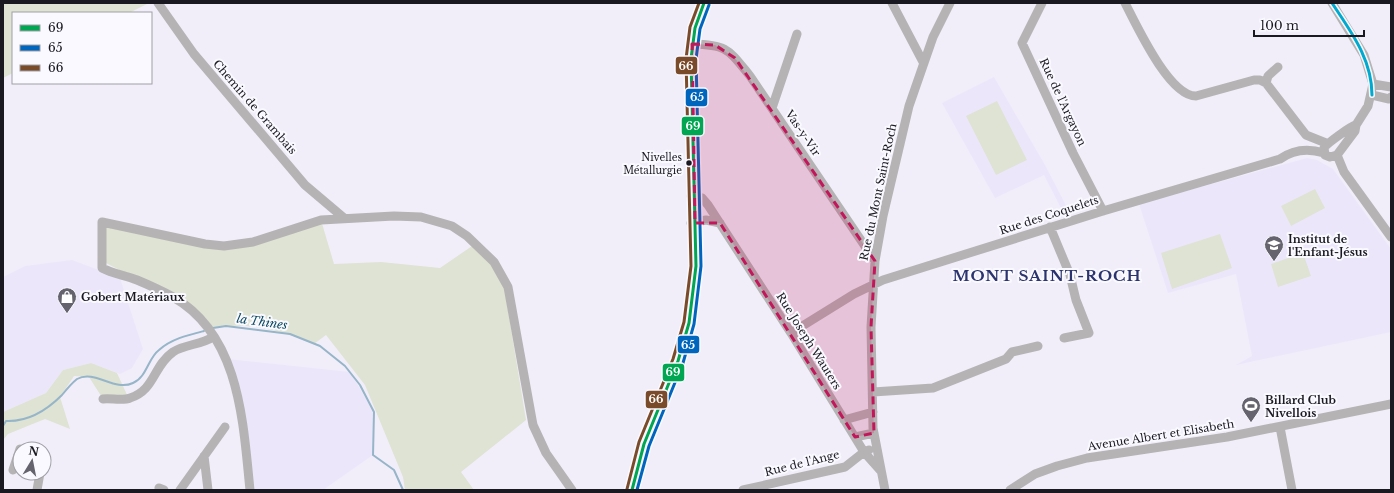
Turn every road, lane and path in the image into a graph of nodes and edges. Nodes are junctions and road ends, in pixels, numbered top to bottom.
1 (158, 3) edge
2 (704, 3) edge
3 (892, 3) edge
4 (950, 3) edge
5 (1042, 3) edge
6 (1125, 3) edge
7 (1332, 3) edge
8 (797, 34) dead end
9 (692, 44) junction
10 (923, 62) junction
11 (1278, 68) dead end
12 (1266, 83) junction
13 (1373, 84) junction
14 (1391, 87) edge
15 (1372, 95) junction
16 (1391, 97) edge
17 (772, 108) junction
18 (1356, 125) junction
19 (1306, 135) junction
20 (1329, 142) junction
21 (1311, 150) junction
22 (1324, 153) junction
23 (1338, 153) junction
24 (693, 196) junction
25 (1102, 211) junction
26 (344, 218) junction
27 (693, 223) junction
28 (720, 223) junction
29 (1050, 227) junction
30 (1391, 237) edge
31 (875, 261) junction
32 (874, 284) junction
33 (791, 333) junction
34 (213, 337) junction
35 (1064, 338) dead end
36 (1038, 346) dead end
37 (872, 392) junction
38 (103, 399) dead end
39 (1391, 404) edge
40 (873, 412) junction
41 (844, 420) junction
42 (224, 427) dead end
43 (1280, 427) junction
44 (874, 433) junction
45 (854, 437) junction
46 (876, 447) junction
47 (864, 452) junction
48 (204, 456) junction
49 (881, 473) junction
50 (180, 490) edge
51 (208, 490) edge
52 (250, 490) edge
53 (572, 490) edge
54 (632, 490) edge
55 (743, 490) edge
56 (885, 490) edge
57 (1010, 490) edge
58 (1292, 490) edge

1 - 26 street, Chemin de Grambais
2 - 9 main road
3 - 10 street
4 - 10 street, Rue du Mont Saint-Roch
5 - 25 street, Rue de l'Argayon
6 - 12 street
7 - 13 street
8 - 17 street
9 - 17 street, Vas-y-Vir
9 - 24 main road
10 - 31 street, Rue du Mont Saint-Roch
11 - 12 street
12 - 19 street
13 - 14 street
13 - 15 street
15 - 16 street
15 - 18 street
17 - 31 street, Vas-y-Vir
18 - 20 street
18 - 23 street
19 - 20 street
19 - 21 street
20 - 22 street
20 - 23 street
21 - 22 street, Rue des Coquelets
21 - 25 street, Rue des Coquelets
22 - 23 street
23 - 30 street
24 - 27 main road
24 - 28 street, Rue Joseph Wauters
25 - 29 street, Rue des Coquelets
26 - 34 street
26 - 53 street
27 - 28 street
27 - 54 main road
28 - 33 street, Rue Joseph Wauters
29 - 32 street, Rue des Coquelets
29 - 35 street
31 - 32 street, Rue du Mont Saint-Roch
32 - 33 street, Rue des Coquelets
32 - 37 street, Rue du Mont Saint-Roch
33 - 41 street, Rue Joseph Wauters
34 - 38 street
34 - 52 street
36 - 37 street
37 - 40 street, Rue du Mont Saint-Roch
39 - 43 street, Avenue Albert et Elisabeth
40 - 41 street
40 - 44 street, Rue du Mont Saint-Roch
41 - 45 street, Rue Joseph Wauters
42 - 48 street
43 - 57 street, Avenue Albert et Elisabeth
43 - 58 street
44 - 45 street
44 - 46 street, Rue du Mont Saint-Roch
45 - 47 street, Rue Joseph Wauters
46 - 47 street, Rue de l'Ange
46 - 49 street, Rue du Mont Saint-Roch
47 - 49 street, Rue Joseph Wauters
47 - 55 street, Rue de l'Ange
48 - 50 street
48 - 51 street
49 - 56 street, Rue du Mont Saint-Roch

